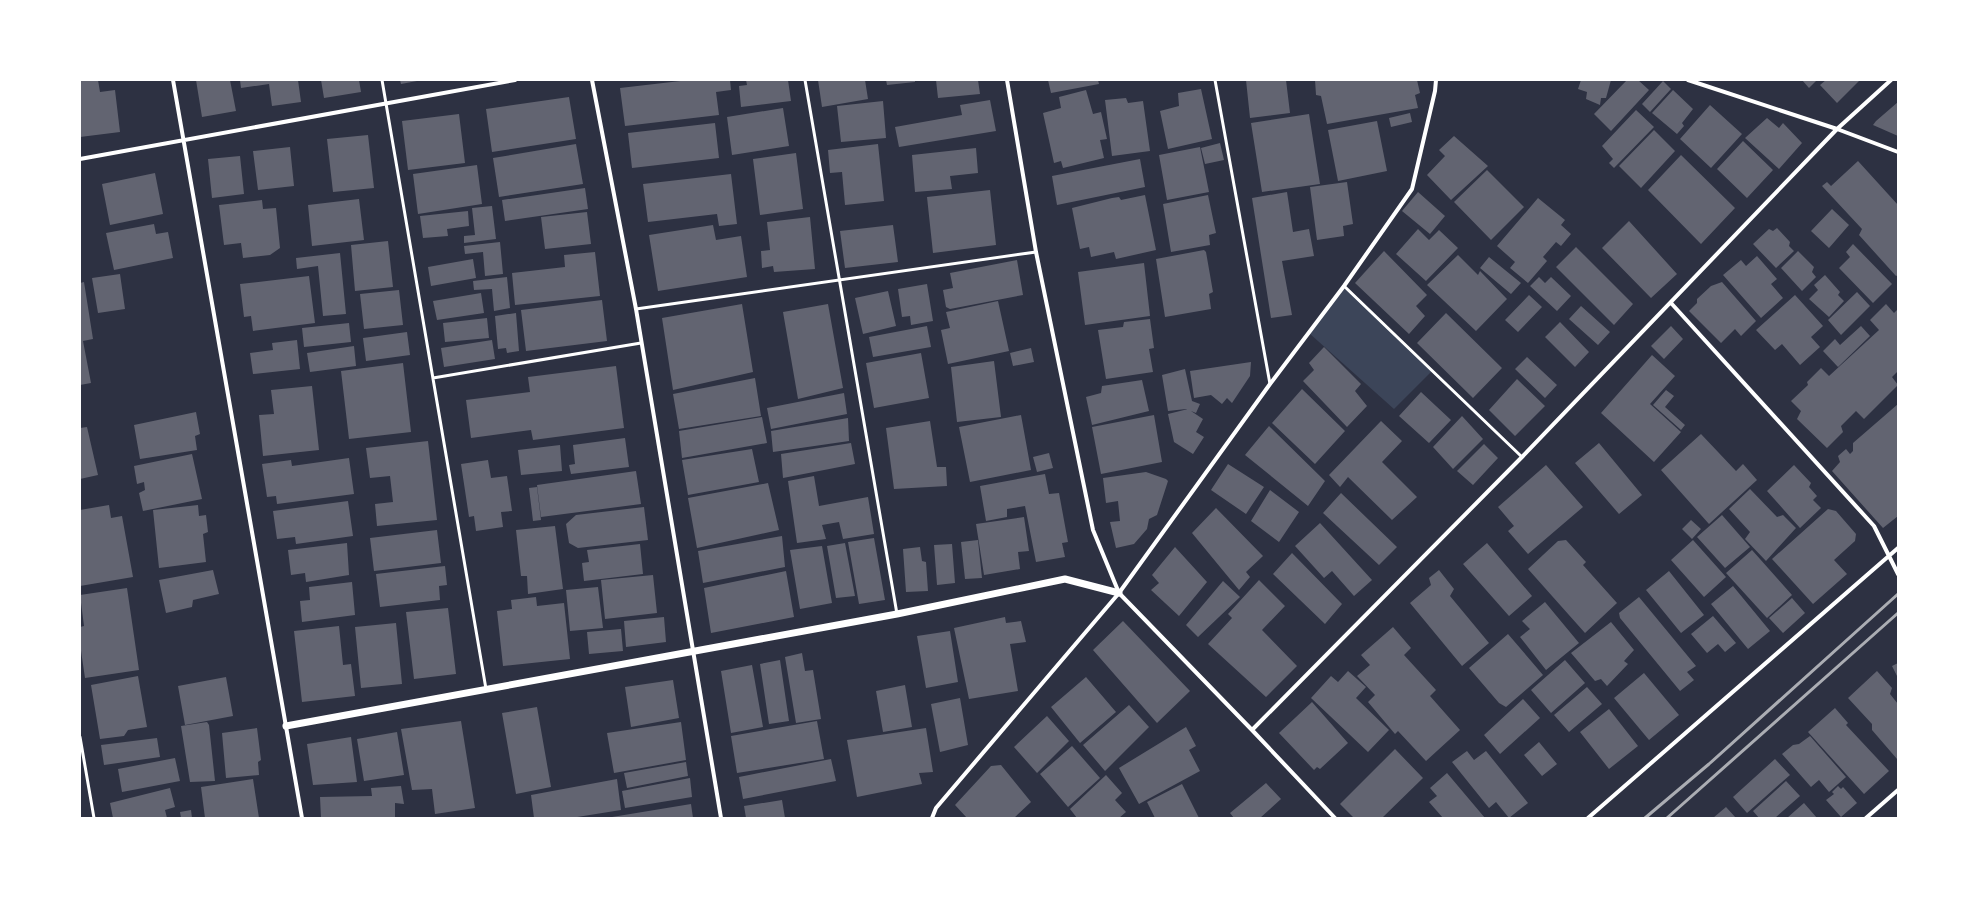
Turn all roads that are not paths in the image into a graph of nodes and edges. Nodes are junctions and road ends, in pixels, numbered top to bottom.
1 (173, 80) edge
2 (382, 80) edge
3 (515, 80) edge
4 (592, 80) edge
5 (805, 80) edge
6 (1007, 80) edge
7 (1215, 80) edge
8 (1436, 80) edge
9 (1688, 80) edge
10 (1891, 80) edge
11 (386, 103) junction
12 (1837, 129) junction
13 (184, 140) junction
14 (1898, 152) edge
15 (80, 159) edge
16 (1036, 252) junction
17 (839, 280) junction
18 (1344, 286) junction
19 (1671, 303) junction
20 (636, 309) junction
21 (641, 343) junction
22 (433, 378) junction
23 (1270, 384) junction
24 (1522, 457) junction
25 (1898, 548) edge
26 (1889, 557) junction
27 (1898, 574) edge
28 (1119, 593) junction
29 (897, 614) junction
30 (693, 652) junction
31 (486, 689) junction
32 (286, 726) junction
33 (1252, 730) junction
34 (80, 737) edge
35 (1898, 790) edge
36 (94, 818) edge
37 (302, 818) edge
38 (721, 818) edge
39 (932, 818) edge
40 (1335, 818) edge
41 (1588, 818) edge
42 (1866, 818) edge

1 - 13 street
2 - 11 lane
3 - 11 street
4 - 20 street
5 - 17 lane
6 - 16 street
7 - 23 lane
8 - 18 street
9 - 12 street
10 - 12 street
11 - 13 street
11 - 22 lane
12 - 14 street
12 - 19 street
13 - 15 street
13 - 32 street
16 - 17 lane
16 - 28 street
17 - 20 lane
17 - 29 lane
18 - 23 street
18 - 24 lane
19 - 24 street
19 - 26 street
20 - 21 street
21 - 22 lane
21 - 30 street
22 - 31 lane
23 - 28 street
24 - 33 street
25 - 26 street
26 - 27 street
26 - 41 street
28 - 29 street
28 - 33 street
28 - 39 street
29 - 30 street
30 - 31 street
30 - 38 street
31 - 32 street
32 - 37 street
33 - 40 street
34 - 36 lane
35 - 42 street

